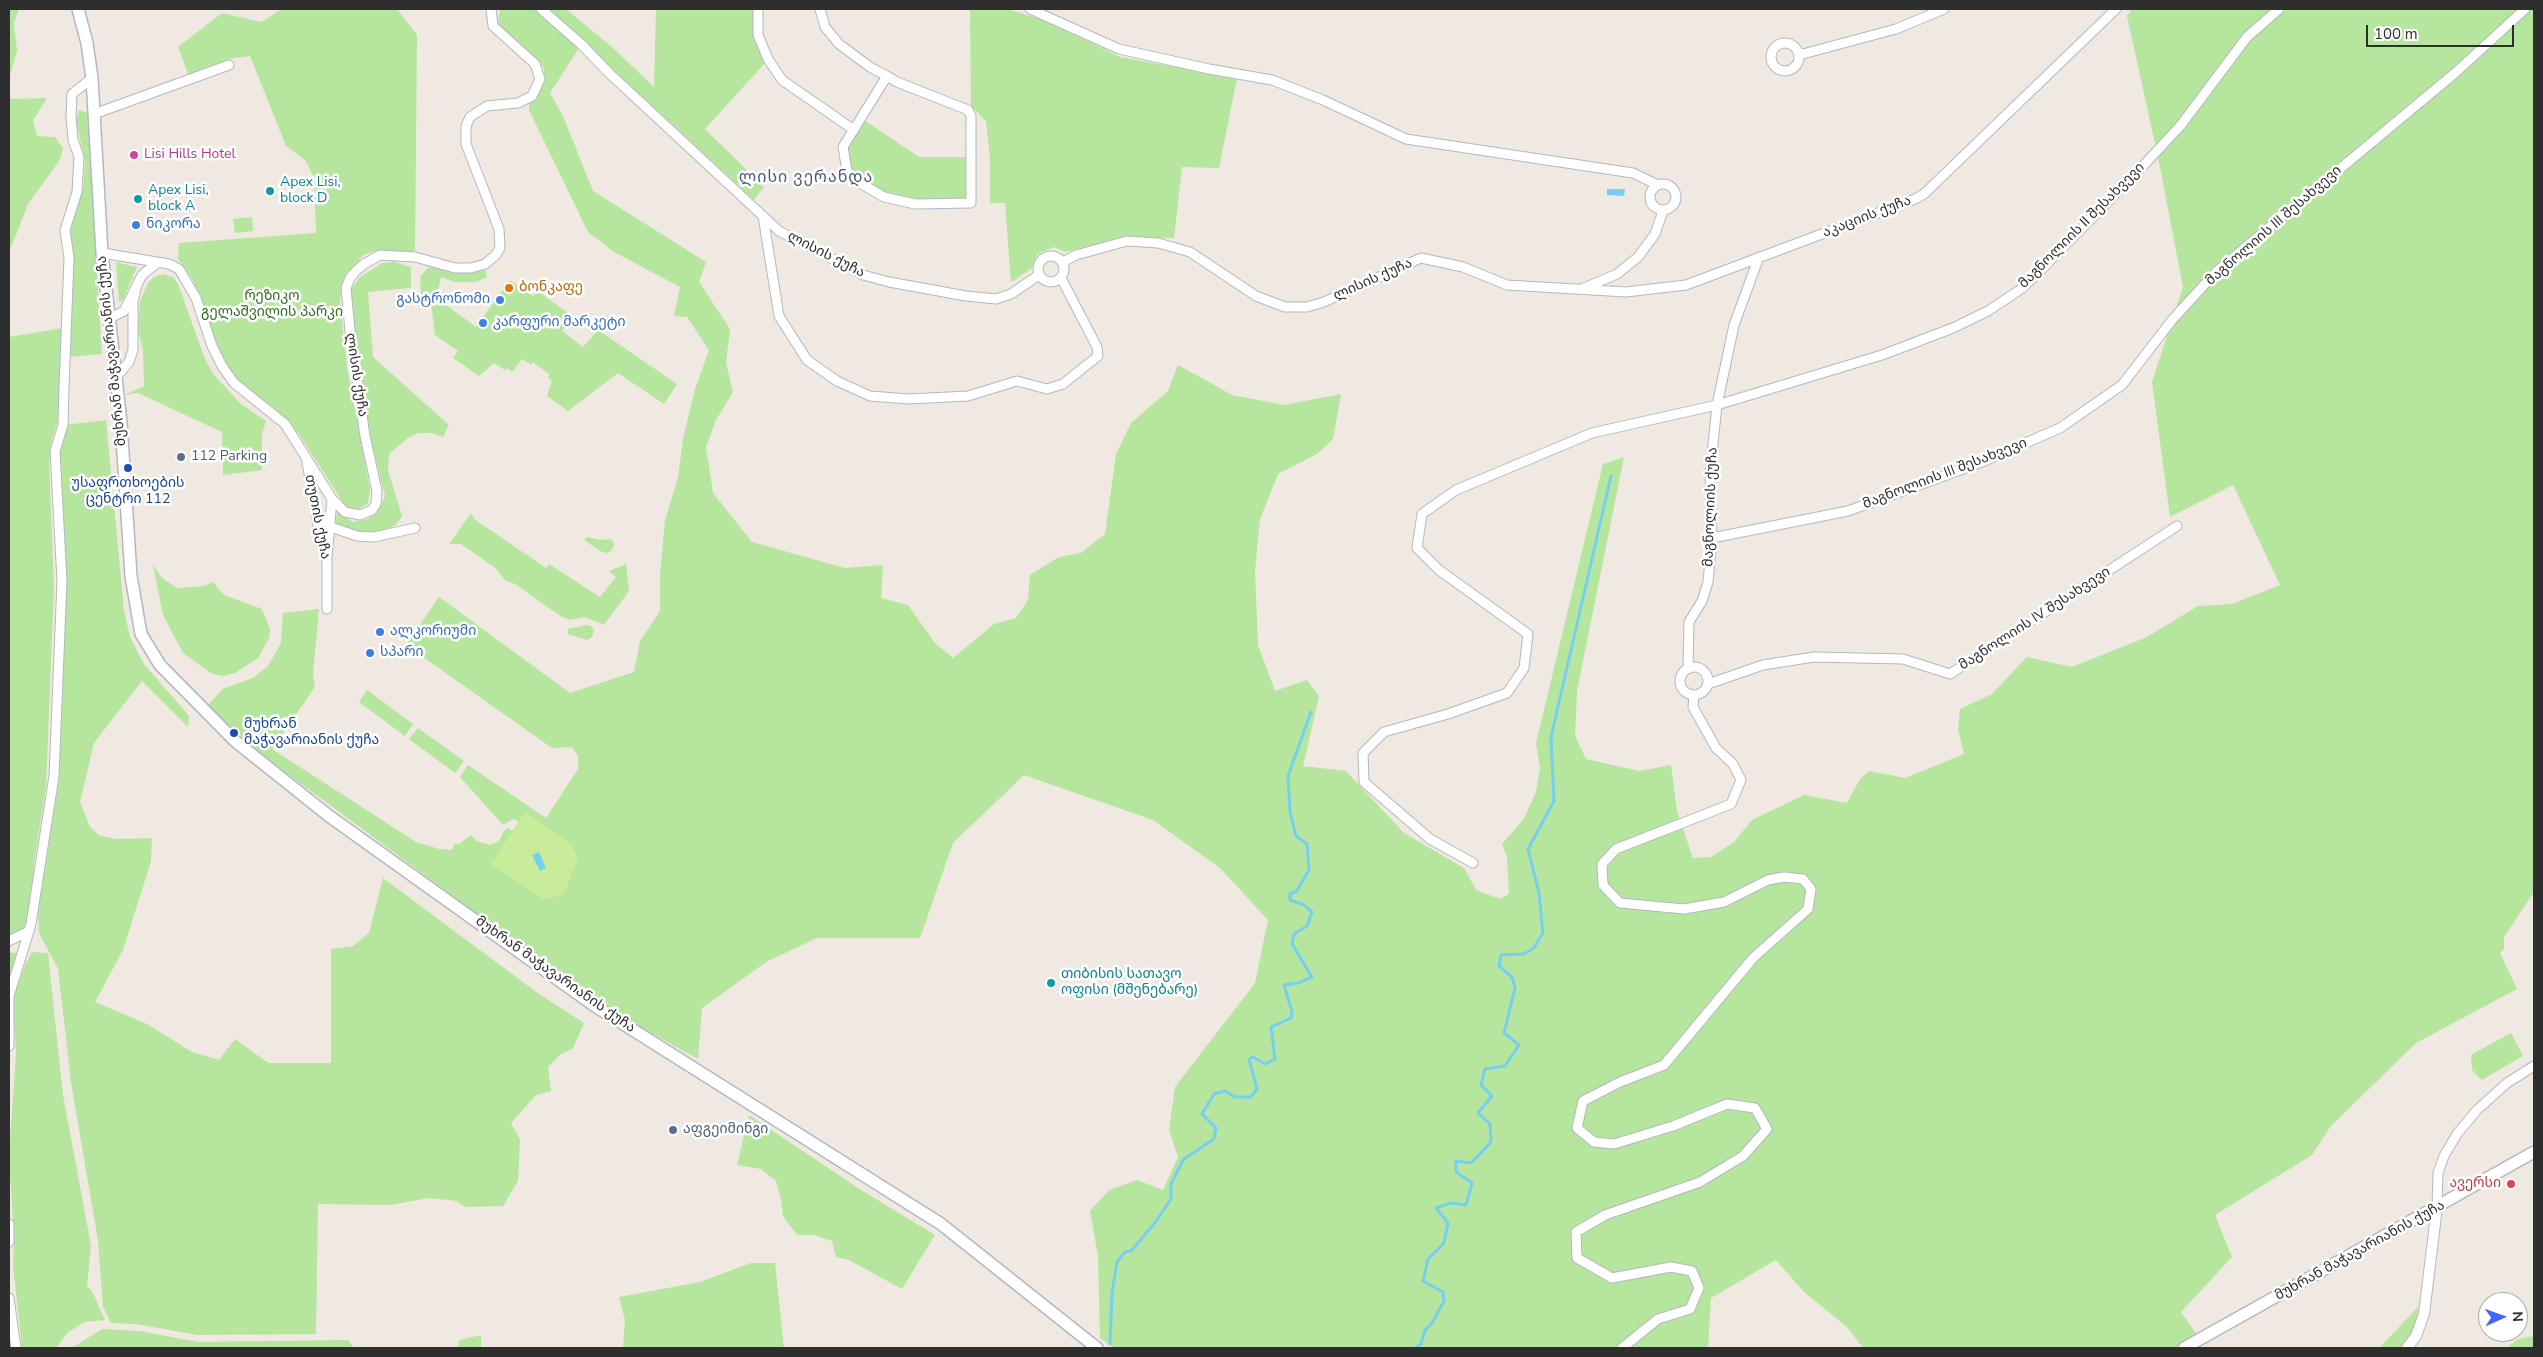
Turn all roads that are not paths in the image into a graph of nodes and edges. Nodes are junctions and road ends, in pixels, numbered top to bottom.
1 (78, 9) edge
2 (491, 9) edge
3 (541, 9) edge
4 (758, 9) edge
5 (820, 9) edge
6 (1030, 9) edge
7 (1944, 9) edge
8 (2116, 9) edge
9 (2279, 9) edge
10 (2525, 9) edge
11 (1799, 55) dead end
12 (229, 65) dead end
13 (887, 76) junction
14 (92, 78) junction
15 (94, 114) junction
16 (854, 130) junction
17 (1658, 185) junction
18 (1663, 211) junction
19 (763, 215) junction
20 (102, 253) junction
21 (1759, 258) junction
22 (1063, 262) junction
23 (157, 263) junction
24 (1039, 275) junction
25 (1061, 278) junction
26 (137, 285) junction
27 (1581, 289) junction
28 (110, 318) junction
29 (116, 376) junction
30 (1717, 405) junction
31 (306, 457) junction
32 (332, 499) junction
33 (317, 516) junction
34 (2177, 526) dead end
35 (331, 527) junction
36 (416, 528) dead end
37 (1712, 538) junction
38 (327, 561) junction
39 (327, 609) dead end
40 (1688, 668) junction
41 (1708, 684) junction
42 (1694, 695) junction
43 (1473, 863) dead end
44 (29, 931) junction
45 (9, 941) edge
46 (9, 1046) edge
47 (2534, 1066) edge
48 (2534, 1152) edge
49 (2438, 1207) junction
50 (9, 1224) edge
51 (9, 1242) edge
52 (9, 1298) edge
53 (16, 1348) edge
54 (1097, 1348) edge
55 (1622, 1348) edge
56 (2184, 1348) edge
57 (2408, 1348) edge

1 - 14 main road, მუხრან მაჭავარიანის ქუჩა
2 - 32 street, ლისის ქუჩა
3 - 19 street, ლისის ქუჩა
4 - 16 street
5 - 13 street
6 - 17 street
7 - 11 street
8 - 21 street, აკაციის ქუჩა
9 - 30 street, მაგნოლიის II შესახვევი
10 - 37 street, მაგნოლიის III შესახვევი
12 - 15 street
13 - 16 street
13 - 16 street
14 - 15 main road, მუხრან მაჭავარიანის ქუჩა
14 - 44 street
15 - 20 main road, მუხრან მაჭავარიანის ქუჩა
17 - 18 street
17 - 18 street
18 - 27 street, ლისის ქუჩა
19 - 24 street, ლისის ქუჩა
19 - 25 street
20 - 23 street, ლისის ქუჩა
20 - 28 main road, მუხრან მაჭავარიანის ქუჩა
21 - 27 street, აკაციის ქუჩა
21 - 30 street, მაგნოლიის ქუჩა
22 - 24 street
22 - 25 street
22 - 27 street, ლისის ქუჩა
23 - 26 street
23 - 31 street, ლისის ქუჩა
24 - 25 street
26 - 28 street
26 - 29 street
28 - 29 main road, მუხრან მაჭავარიანის ქუჩა
29 - 54 main road, მუხრან მაჭავარიანის ქუჩა
30 - 37 street, მაგნოლიის ქუჩა
30 - 43 street, მაგნოლიის II შესახვევი
31 - 32 street, ლისის ქუჩა
31 - 33 street, თუთის ქუჩა
32 - 35 street
33 - 35 street
33 - 38 street, თუთის ქუჩა
34 - 41 street, მაგნოლიის IV შესახვევი
35 - 36 street
35 - 38 street
37 - 40 street, მაგნოლიის ქუჩა
38 - 39 street, თუთის ქუჩა
40 - 41 street
40 - 42 street
41 - 42 street
42 - 55 street
44 - 45 street
44 - 46 street
47 - 49 street
48 - 49 main road, მუხრან მაჭავარიანის ქუჩა
49 - 56 main road, მუხრან მაჭავარიანის ქუჩა
49 - 57 street
50 - 51 street
52 - 53 street

